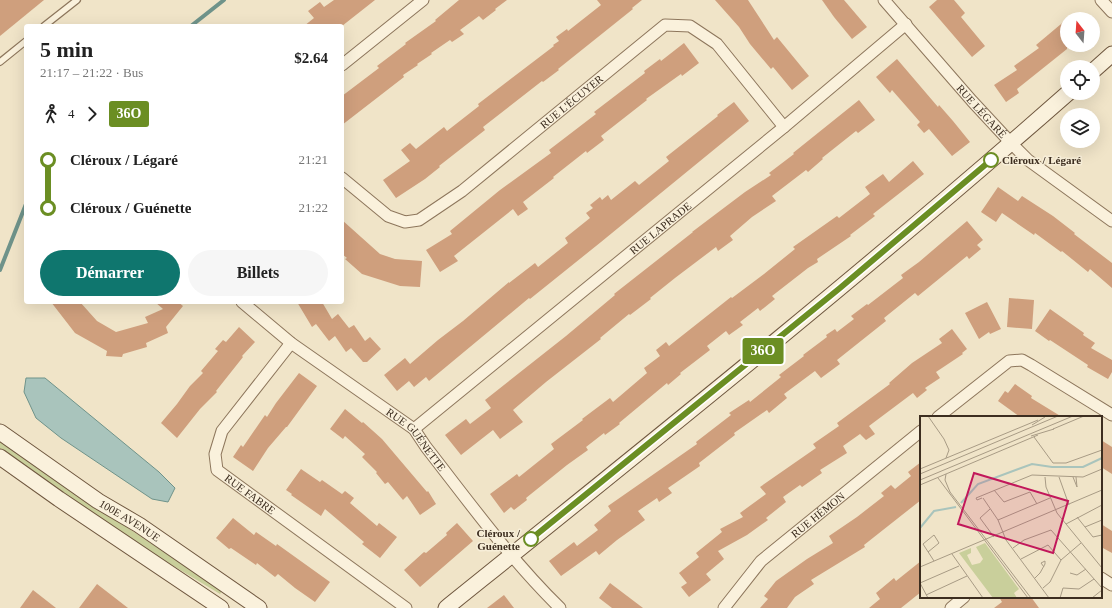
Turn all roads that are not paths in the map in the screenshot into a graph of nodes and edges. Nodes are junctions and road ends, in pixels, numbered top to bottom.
1 (77, 0) edge
2 (423, 0) edge
3 (884, 0) edge
4 (1101, 0) edge
5 (1112, 12) edge
6 (47, 24) edge
7 (906, 24) junction
8 (24, 43) edge
9 (1112, 54) edge
10 (0, 62) edge
11 (344, 63) edge
12 (1100, 65) edge
13 (1060, 100) edge
14 (784, 127) junction
15 (1011, 143) junction
16 (344, 180) edge
17 (1112, 221) edge
18 (244, 304) edge
19 (291, 343) junction
20 (1112, 415) edge
21 (939, 416) edge
22 (414, 429) junction
23 (0, 432) edge
24 (920, 432) edge
25 (0, 457) edge
26 (511, 556) junction
27 (1102, 579) edge
28 (1112, 585) edge
29 (963, 598) edge
30 (221, 608) edge
31 (259, 608) edge
32 (406, 608) edge
33 (446, 608) edge
34 (560, 608) edge
35 (724, 608) edge
36 (951, 608) edge

1 - 6 lane
2 - 11 street
3 - 7 street, RUE LÉGARÉ
4 - 5 street
7 - 14 street, RUE LAPRADE
7 - 15 street, RUE LÉGARÉ
8 - 10 lane
9 - 12 street
13 - 15 street
14 - 16 street, RUE L'ÉCUYER
14 - 22 street, RUE LAPRADE
15 - 17 street, RUE LÉGARÉ
15 - 26 street
18 - 19 street, RUE GUÉNETTE
19 - 22 street, RUE GUÉNETTE
19 - 32 street, RUE FABRE
20 - 21 street
22 - 26 street, RUE GUÉNETTE
23 - 31 street, 100E AVENUE
24 - 35 street, RUE HÉMON
25 - 30 street, 100E AVENUE
26 - 33 street
26 - 34 street, RUE GUÉNETTE
27 - 28 street
29 - 36 street

